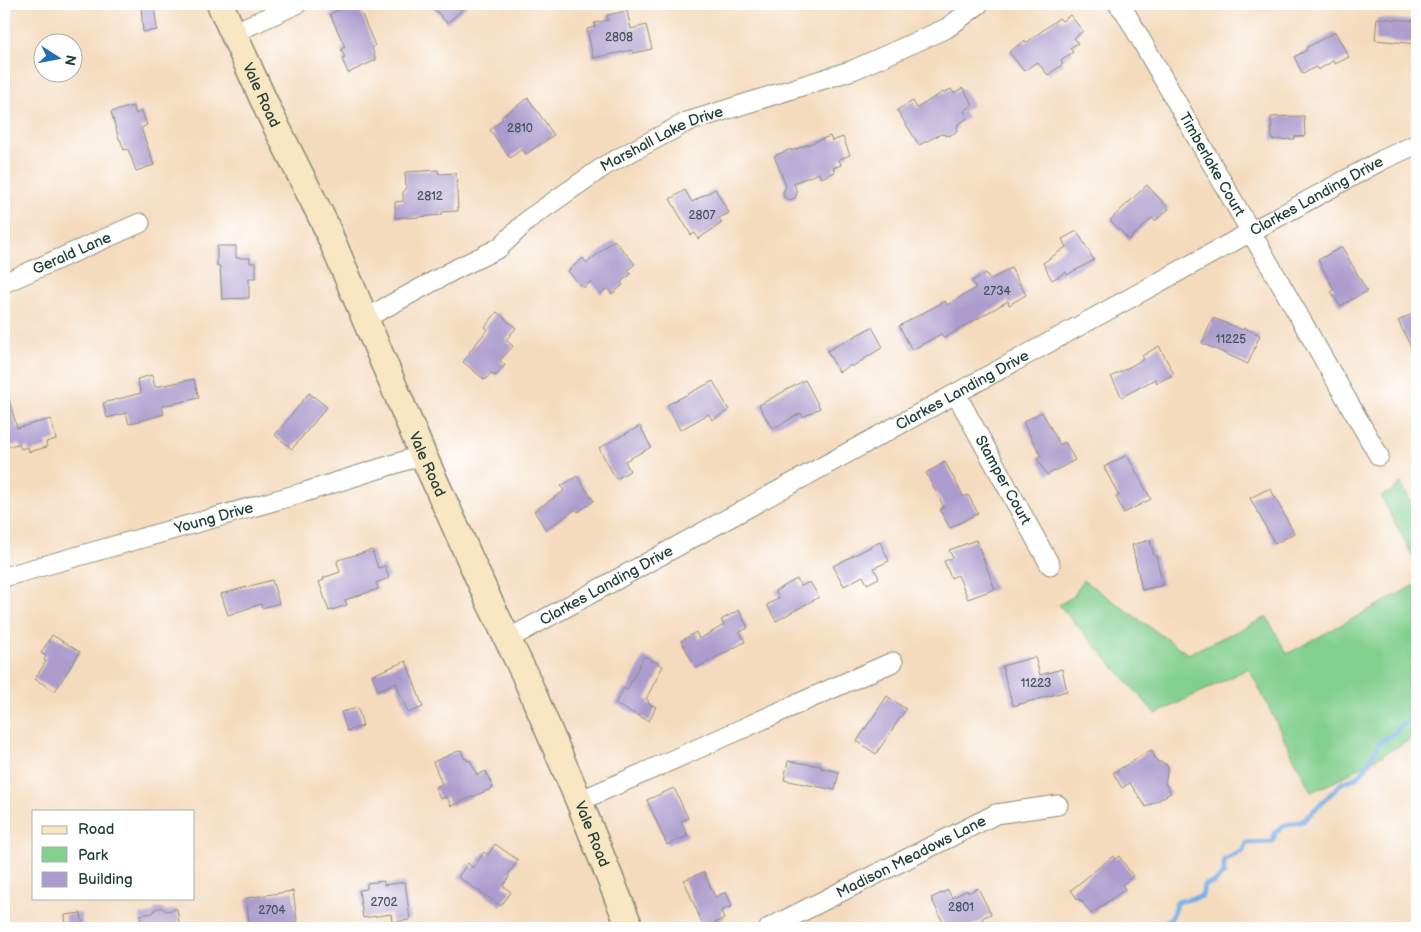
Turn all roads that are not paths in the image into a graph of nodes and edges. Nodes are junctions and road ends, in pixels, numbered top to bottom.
1 (220, 4) edge
2 (297, 4) edge
3 (979, 4) edge
4 (1118, 4) edge
5 (233, 33) junction
6 (1417, 144) edge
7 (140, 223) dead end
8 (1251, 232) junction
9 (4, 283) edge
10 (366, 318) junction
11 (956, 394) junction
12 (423, 454) junction
13 (1379, 456) dead end
14 (1050, 565) dead end
15 (4, 577) edge
16 (508, 639) junction
17 (893, 662) dead end
18 (579, 801) junction
19 (1058, 805) dead end
20 (630, 928) edge
21 (769, 928) edge

1 - 5 main road, Vale Road
2 - 5 street
3 - 10 street, Marshall Lake Drive
4 - 8 street, Timberlake Court
5 - 10 main road, Vale Road
6 - 8 street, Clarkes Landing Drive
7 - 9 street, Gerald Lane
8 - 11 street, Clarkes Landing Drive
8 - 13 street, Timberlake Court
10 - 12 main road, Vale Road
11 - 14 street, Stamper Court
11 - 16 street, Clarkes Landing Drive
12 - 15 street, Young Drive
12 - 16 main road, Vale Road
16 - 18 main road, Vale Road
17 - 18 street
18 - 20 main road, Vale Road
19 - 21 street, Madison Meadows Lane

